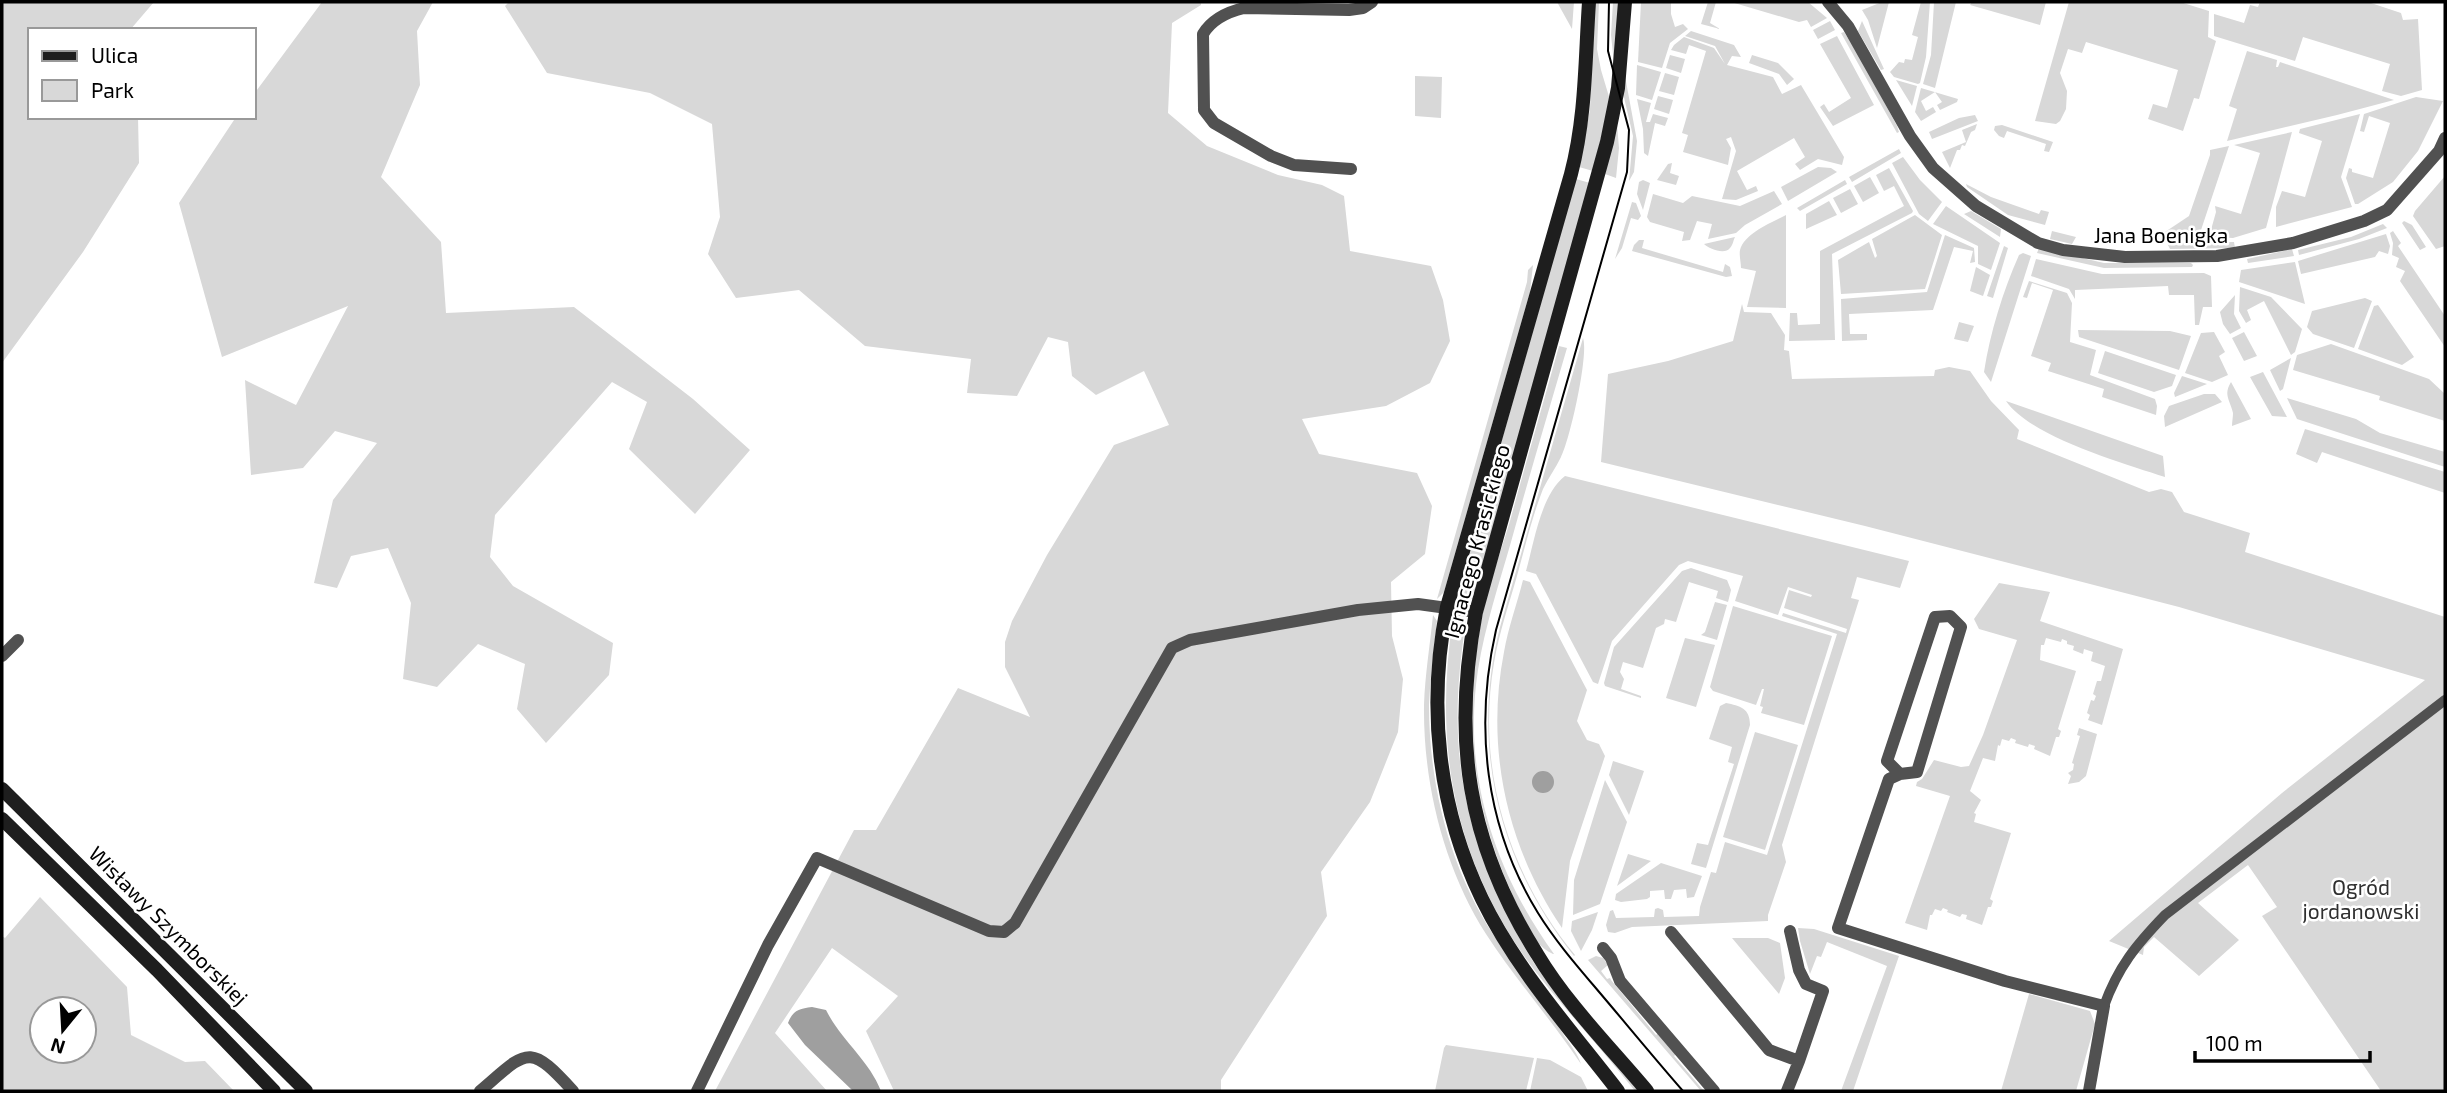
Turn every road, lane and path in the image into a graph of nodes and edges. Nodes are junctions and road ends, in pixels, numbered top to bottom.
1 (1372, 2) edge
2 (1589, 2) edge
3 (1625, 2) edge
4 (1828, 2) edge
5 (2445, 138) edge
6 (1351, 169) dead end
7 (1447, 607) junction
8 (1476, 612) junction
9 (2445, 699) edge
10 (1900, 774) junction
11 (2, 789) edge
12 (2, 819) edge
13 (1790, 931) dead end
14 (1671, 932) dead end
15 (1603, 947) dead end
16 (2104, 1006) junction
17 (1799, 1061) junction
18 (274, 1091) edge
19 (306, 1091) edge
20 (480, 1091) edge
21 (573, 1091) edge
22 (697, 1091) edge
23 (1618, 1091) edge
24 (1647, 1091) edge
25 (1714, 1091) edge
26 (1787, 1091) edge
27 (2090, 1091) edge

1 - 6 street
2 - 7 main road, Ignacego Krasickiego
3 - 8 main road, Ignacego Krasickiego
4 - 5 street, Jana Boenigka
7 - 8 street
7 - 22 street
7 - 23 main road, Ignacego Krasickiego
8 - 24 main road, Ignacego Krasickiego
9 - 16 street
10 - 10 street
10 - 16 street
11 - 19 main road, Wisławy Szymborskiej
12 - 18 main road, Wisławy Szymborskiej
13 - 17 street
14 - 17 street
15 - 25 street
16 - 27 street
17 - 26 street
20 - 21 street

